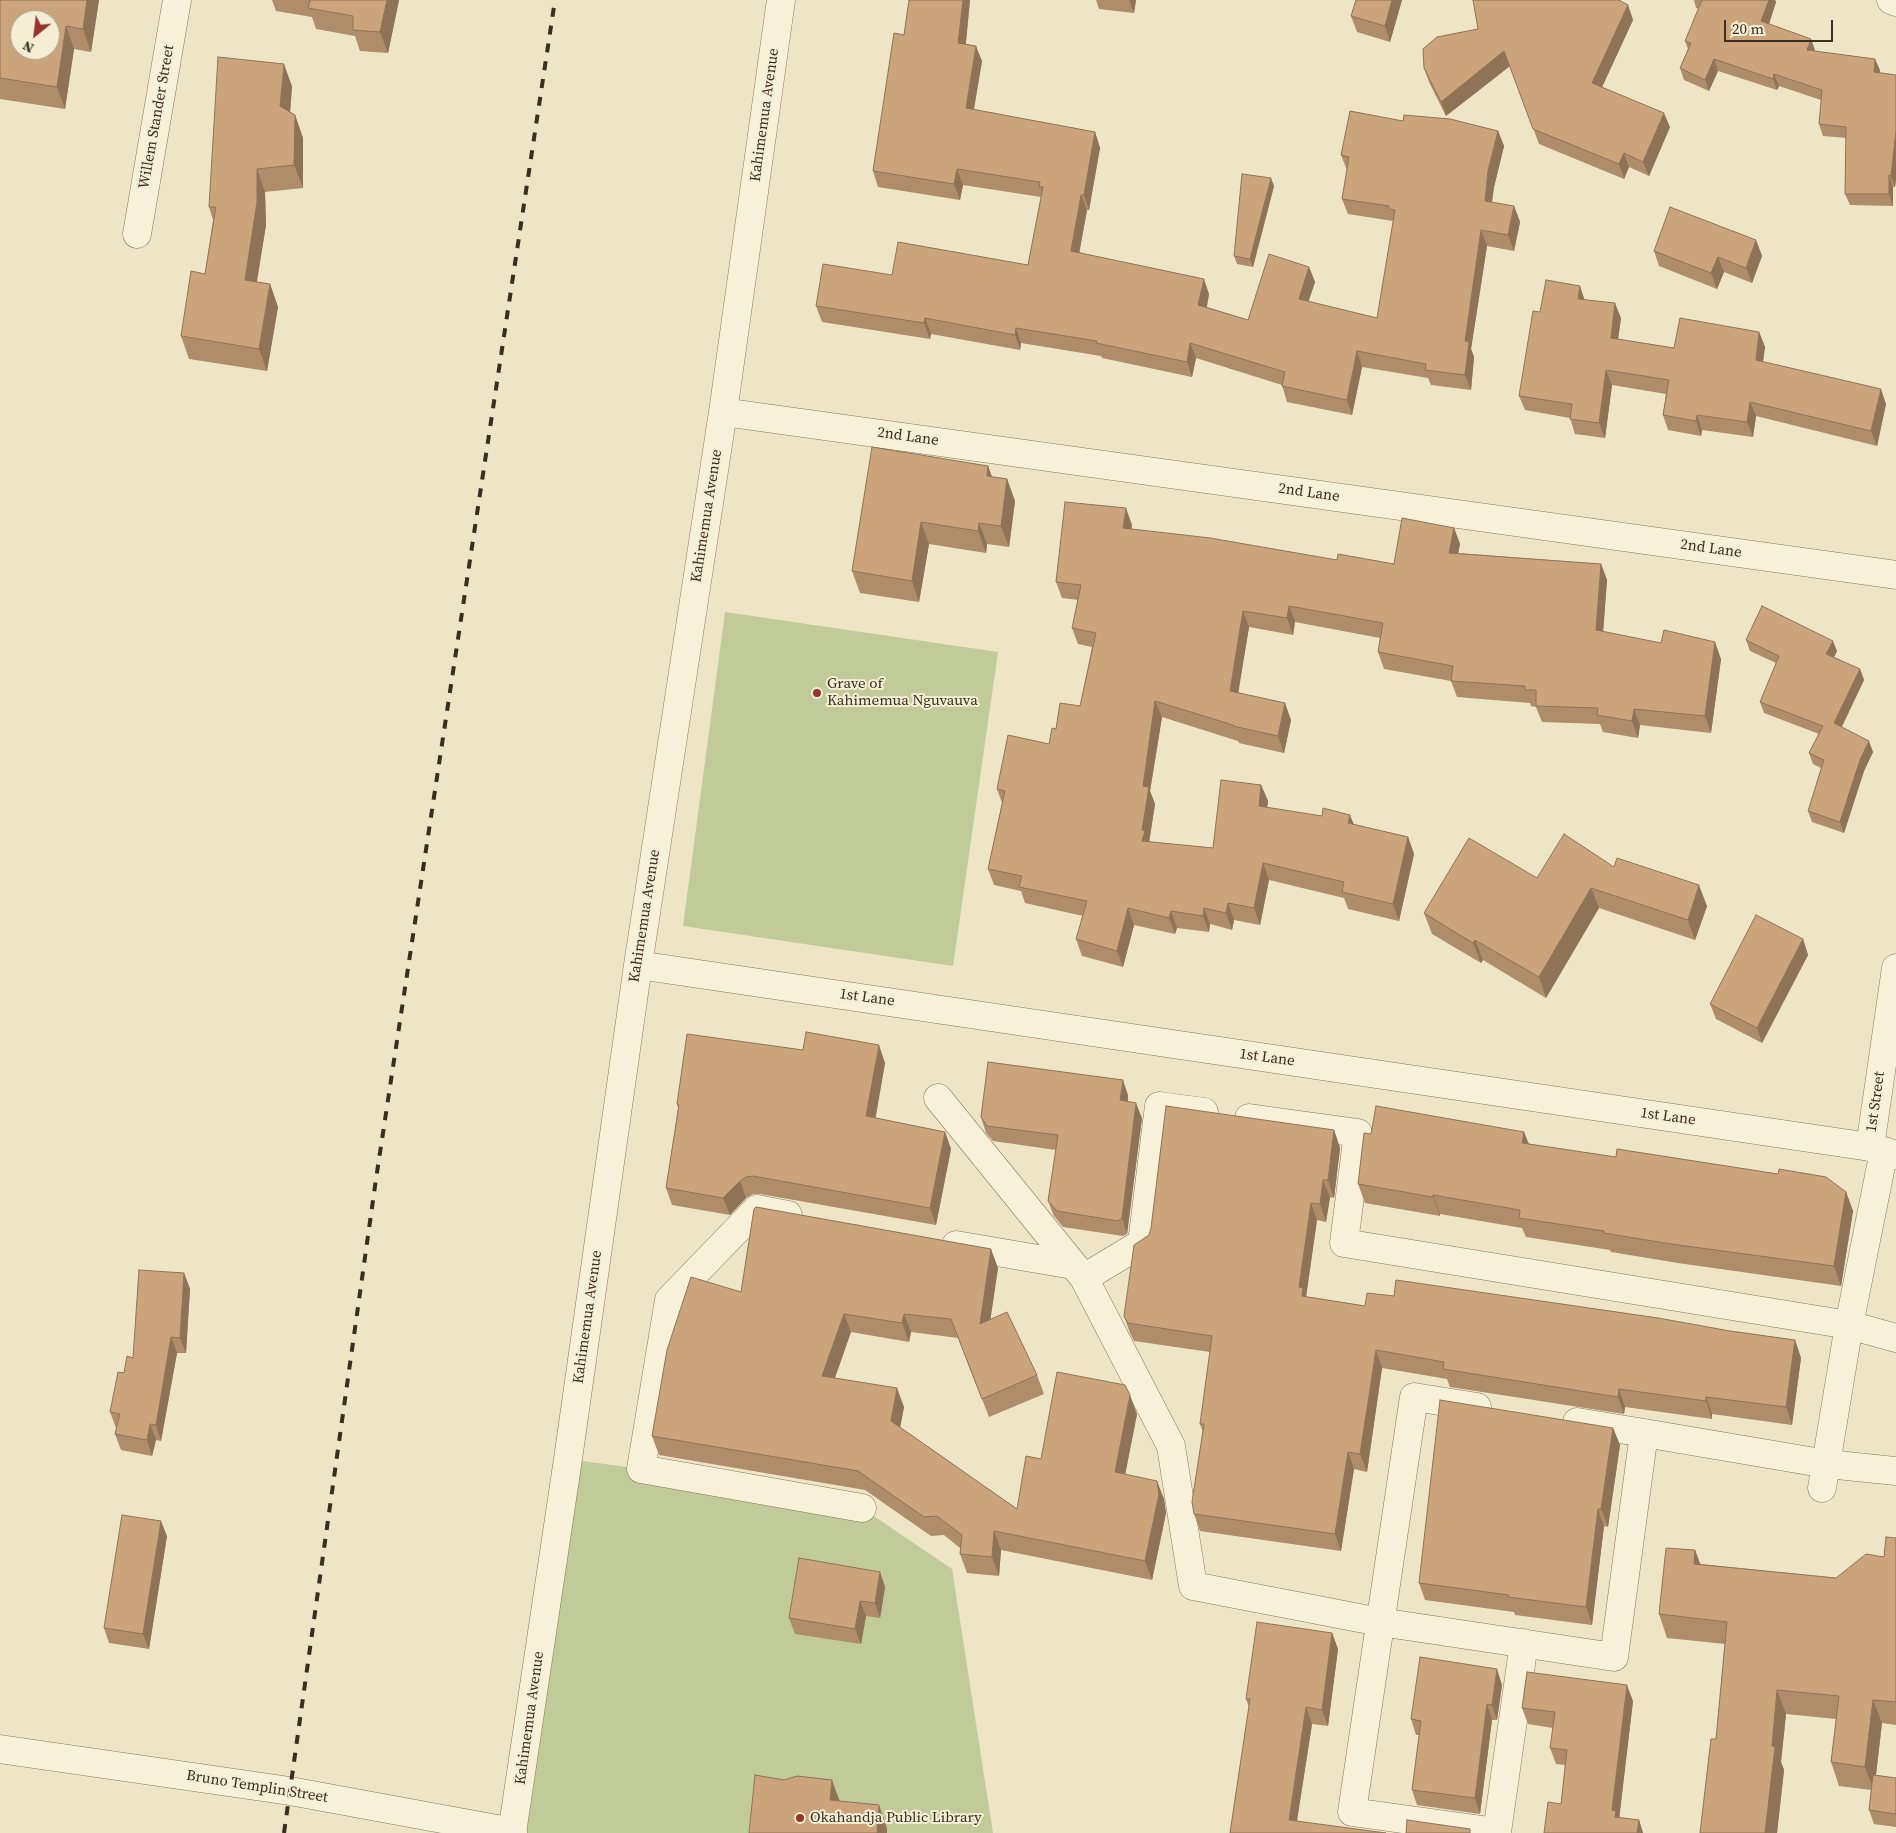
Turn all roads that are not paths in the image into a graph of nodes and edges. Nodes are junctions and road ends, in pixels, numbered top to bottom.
1 (178, 0) edge
2 (781, 0) edge
3 (1891, 0) edge
4 (1896, 2) edge
5 (137, 234) dead end
6 (723, 412) junction
7 (1896, 575) edge
8 (638, 965) junction
9 (1896, 968) edge
10 (938, 1098) dead end
11 (1883, 1151) edge
12 (814, 1220) edge
13 (929, 1240) edge
14 (1078, 1271) junction
15 (1849, 1325) junction
16 (1896, 1338) edge
17 (1500, 1411) edge
18 (1548, 1418) edge
19 (1644, 1433) junction
20 (1896, 1471) edge
21 (1825, 1476) junction
22 (862, 1508) dead end
23 (1380, 1622) junction
24 (1524, 1644) junction
25 (0, 1749) edge
26 (513, 1832) edge

1 - 5 street, Willem Stander Street
2 - 6 street, Kahimemua Avenue
3 - 4 street
6 - 7 street, 2nd Lane
6 - 8 street, Kahimemua Avenue
8 - 11 street, 1st Lane
8 - 26 street, Kahimemua Avenue
9 - 11 street, 1st Street
10 - 14 street
11 - 15 street, 1st Street
12 - 22 street
13 - 14 street
14 - 15 street
14 - 23 street
15 - 16 street
15 - 21 street, 1st Street
17 - 23 street
18 - 19 street
19 - 21 street
19 - 24 street
20 - 21 street
23 - 24 street
23 - 24 street
25 - 26 street, Bruno Templin Street

